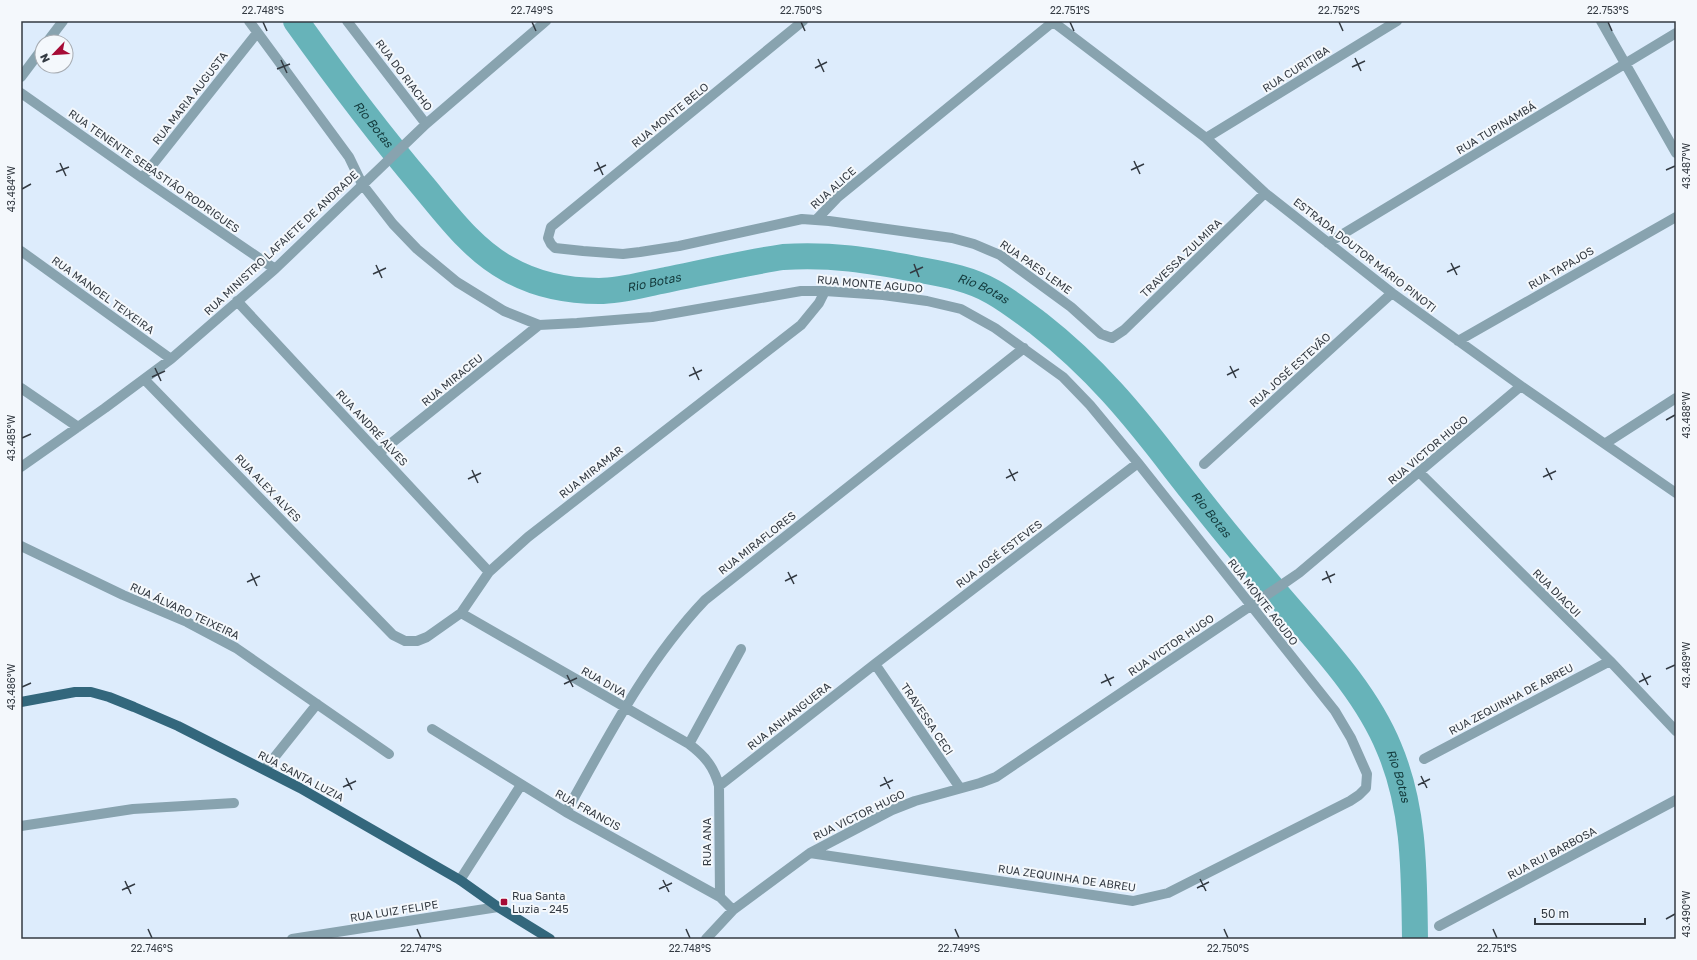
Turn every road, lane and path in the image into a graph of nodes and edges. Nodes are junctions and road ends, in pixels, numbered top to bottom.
1 (63, 21) edge
2 (249, 21) edge
3 (347, 21) edge
4 (546, 21) edge
5 (803, 21) edge
6 (1053, 21) edge
7 (1398, 21) edge
8 (1601, 21) edge
9 (257, 32) junction
10 (1676, 33) edge
11 (53, 34) edge
12 (34, 60) edge
13 (1625, 64) junction
14 (21, 77) edge
15 (21, 93) edge
16 (426, 124) junction
17 (1206, 138) junction
18 (1676, 153) edge
19 (142, 178) junction
20 (362, 184) junction
21 (1265, 193) junction
22 (1676, 216) edge
23 (816, 220) junction
24 (551, 227) joint
25 (1328, 243) junction
26 (21, 250) edge
27 (275, 268) junction
28 (825, 291) junction
29 (1392, 293) junction
30 (237, 301) junction
31 (539, 325) junction
32 (1112, 338) joint
33 (1458, 341) junction
34 (1024, 348) junction
35 (171, 359) junction
36 (144, 379) junction
37 (1522, 386) junction
38 (21, 388) edge
39 (1676, 398) edge
40 (78, 427) junction
41 (1606, 443) junction
42 (379, 453) junction
43 (1138, 464) junction
44 (1204, 464) dead end
45 (21, 466) edge
46 (1420, 473) junction
47 (1676, 493) edge
48 (21, 546) edge
49 (489, 572) junction
50 (1250, 606) junction
51 (461, 613) junction
52 (374, 614) joint
53 (741, 649) dead end
54 (1610, 661) junction
55 (875, 664) junction
56 (21, 702) edge
57 (317, 704) junction
58 (625, 708) junction
59 (432, 729) dead end
60 (1676, 731) edge
61 (690, 744) junction
62 (389, 754) dead end
63 (1424, 759) dead end
64 (265, 769) junction
65 (521, 785) junction
66 (719, 786) junction
67 (960, 788) junction
68 (1366, 788) joint
69 (1676, 800) edge
70 (234, 803) dead end
71 (566, 812) junction
72 (21, 826) edge
73 (810, 852) junction
74 (460, 880) junction
75 (720, 897) junction
76 (498, 907) junction
77 (733, 910) junction
78 (1439, 926) dead end
79 (292, 939) edge
80 (550, 939) edge
81 (706, 939) edge

1 - 11 street
2 - 9 street, RUA MONTE AGUDO
3 - 16 street, RUA DO RIACHO
4 - 16 street, RUA MINISTRO LAFAIETE DE ANDRADE
5 - 24 street, RUA MONTE BELO
6 - 17 street, ESTRADA DOUTOR MÁRIO PINOTI
6 - 23 street, RUA ALICE
7 - 17 street, RUA CURITIBA
8 - 13 street
9 - 19 street, RUA MARIA AUGUSTA
9 - 20 street, RUA MONTE AGUDO
10 - 13 street, RUA TUPINAMBÁ
12 - 14 street
13 - 18 street
13 - 25 street, RUA TUPINAMBÁ
15 - 19 street, RUA TENENTE SEBASTIÃO RODRIGUES
16 - 20 street, RUA MINISTRO LAFAIETE DE ANDRADE
17 - 21 street, ESTRADA DOUTOR MÁRIO PINOTI
19 - 27 street, RUA TENENTE SEBASTIÃO RODRIGUES
20 - 27 street, RUA MINISTRO LAFAIETE DE ANDRADE
20 - 31 street, RUA MONTE AGUDO
21 - 25 street, ESTRADA DOUTOR MÁRIO PINOTI
21 - 32 street, TRAVESSA ZULMIRA
22 - 33 street, RUA TAPAJOS
23 - 24 street, RUA ALICE
23 - 32 street, RUA PAES LEME
25 - 29 street, ESTRADA DOUTOR MÁRIO PINOTI
26 - 35 street, RUA MANOEL TEIXEIRA
27 - 30 street, RUA MINISTRO LAFAIETE DE ANDRADE
28 - 31 street, RUA MONTE AGUDO
28 - 34 street, RUA MONTE AGUDO
28 - 49 street, RUA MIRAMAR
29 - 33 street, ESTRADA DOUTOR MÁRIO PINOTI
29 - 44 street, RUA JOSÉ ESTEVÃO
30 - 35 street, RUA MINISTRO LAFAIETE DE ANDRADE
30 - 42 street, RUA ANDRÉ ALVES
31 - 42 street, RUA MIRACEU
33 - 37 street, ESTRADA DOUTOR MÁRIO PINOTI
34 - 43 street, RUA MONTE AGUDO
34 - 58 street, RUA MIRAFLORES
35 - 36 street, RUA MINISTRO LAFAIETE DE ANDRADE
36 - 40 street, RUA MINISTRO LAFAIETE DE ANDRADE
36 - 52 street, RUA ALEX ALVES
37 - 41 street, ESTRADA DOUTOR MÁRIO PINOTI
37 - 46 street, RUA VICTOR HUGO
38 - 40 street
39 - 41 street
40 - 45 street, RUA MINISTRO LAFAIETE DE ANDRADE
41 - 47 street, ESTRADA DOUTOR MÁRIO PINOTI
42 - 49 street, RUA ANDRÉ ALVES
43 - 50 street, RUA MONTE AGUDO
43 - 55 street, RUA JOSÉ ESTEVES
46 - 50 street, RUA VICTOR HUGO
46 - 54 street, RUA DIACUI
48 - 57 street, RUA ÁLVARO TEIXEIRA
49 - 51 street, RUA MIRAMAR
50 - 67 street, RUA VICTOR HUGO
50 - 68 street, RUA MONTE AGUDO
51 - 52 street, RUA MIRAMAR
51 - 58 street, RUA DIVA
53 - 61 street
54 - 60 street, RUA DIACUI
54 - 63 street, RUA ZEQUINHA DE ABREU
55 - 66 street, RUA ANHANGUERA
55 - 67 street, TRAVESSA CECI
56 - 64 main road, RUA SANTA LUZIA
57 - 62 street, RUA ÁLVARO TEIXEIRA
57 - 64 street
58 - 61 street, RUA DIVA
58 - 71 street, RUA MIRAFLORES
59 - 65 street, RUA FRANCIS
61 - 66 street, RUA DIVA
64 - 74 main road, RUA SANTA LUZIA
65 - 71 street, RUA FRANCIS
65 - 74 street
66 - 75 street, RUA ANA
67 - 73 street, RUA VICTOR HUGO
68 - 73 street, RUA ZEQUINHA DE ABREU
69 - 78 street, RUA RUI BARBOSA
70 - 72 street
71 - 75 street, RUA FRANCIS
73 - 77 street, RUA VICTOR HUGO
74 - 76 main road, RUA SANTA LUZIA
75 - 77 street, RUA FRANCIS
76 - 79 street, RUA LUIZ FELIPE
76 - 80 main road, RUA SANTA LUZIA
77 - 81 street, RUA VICTOR HUGO

